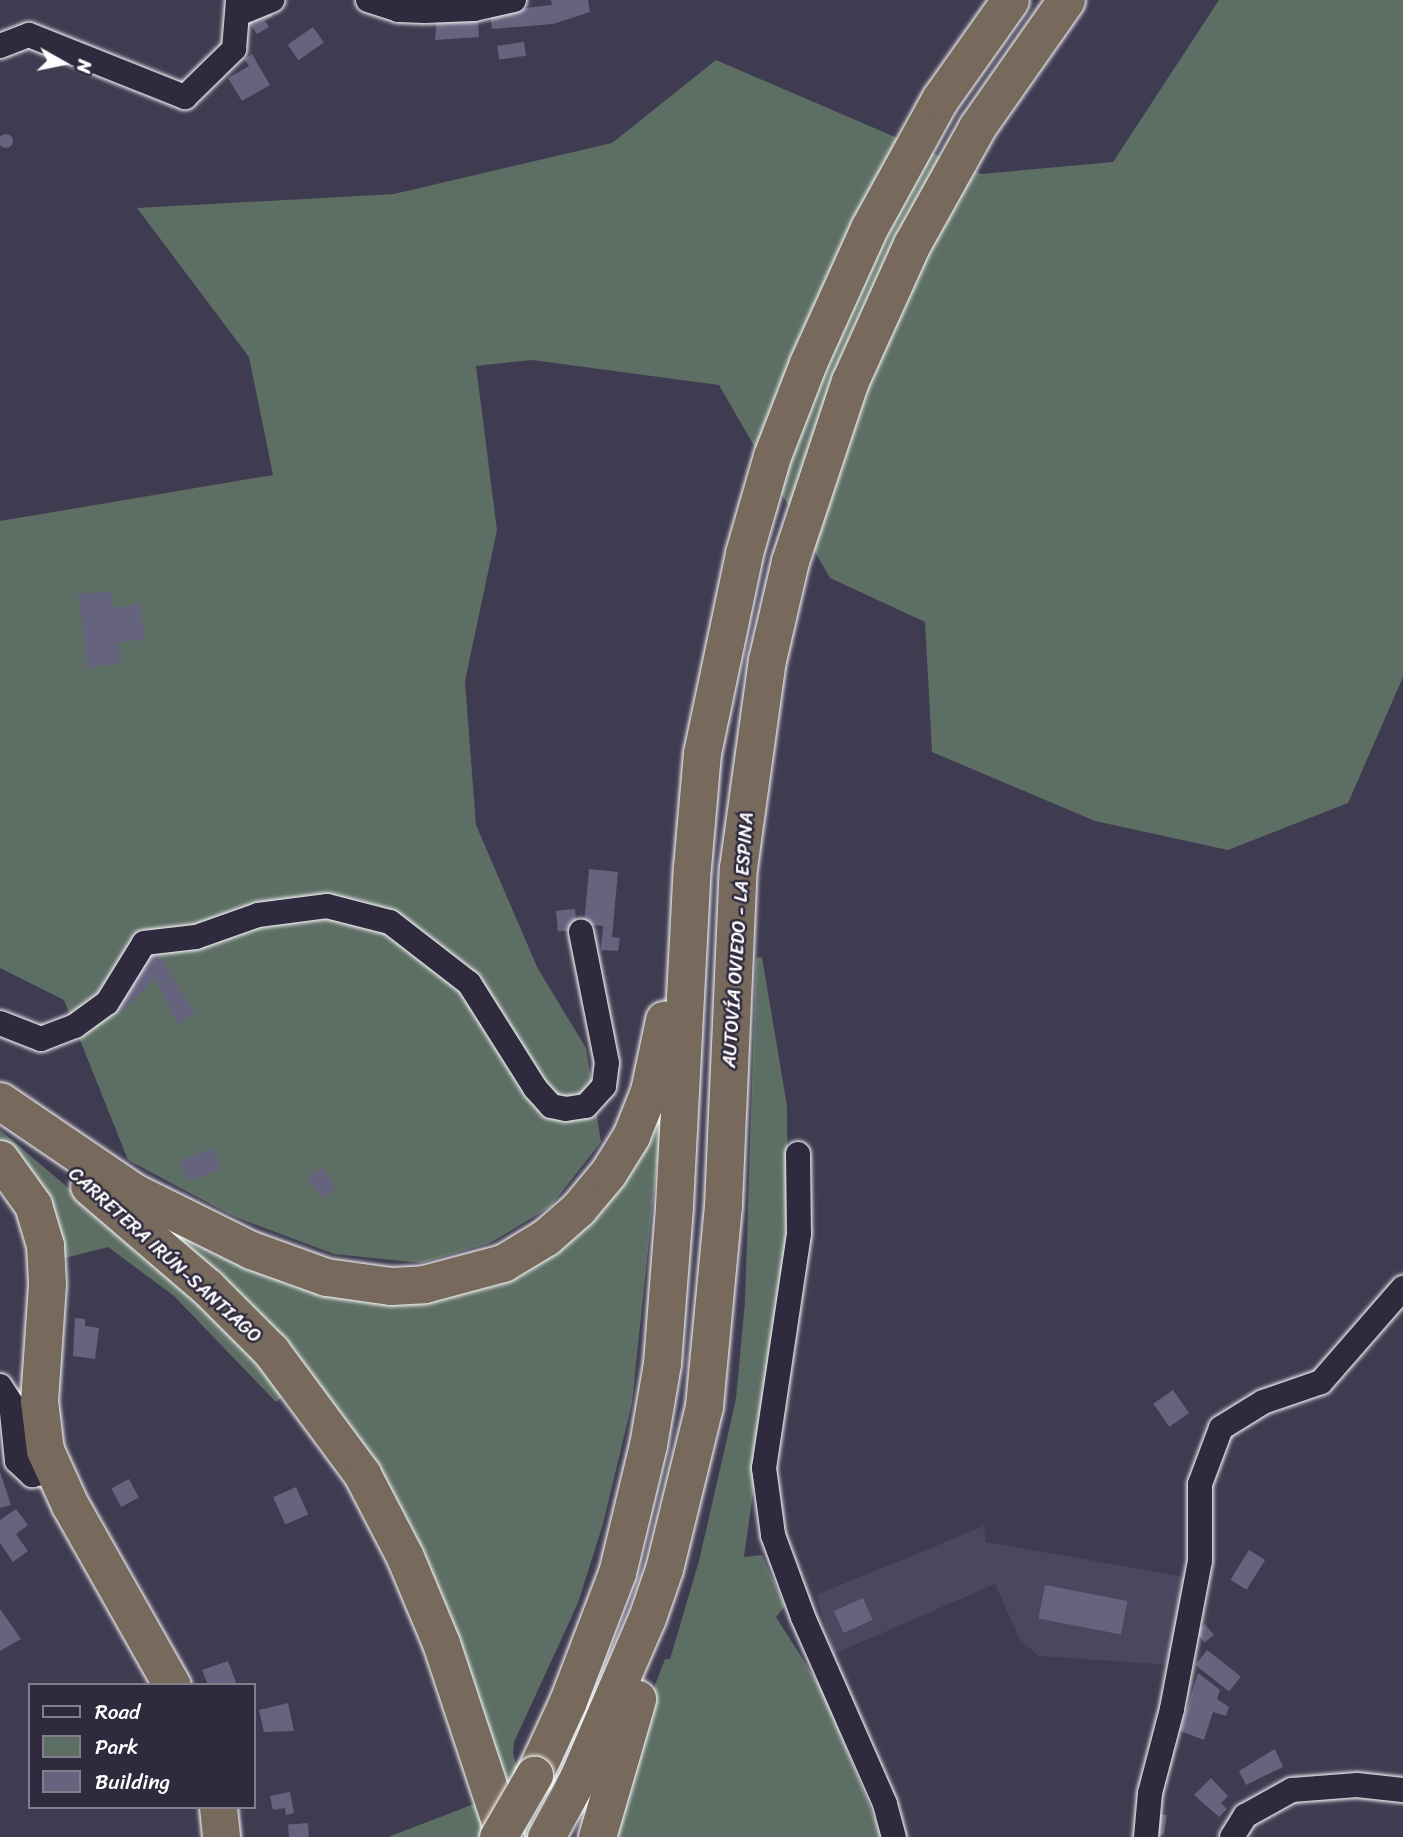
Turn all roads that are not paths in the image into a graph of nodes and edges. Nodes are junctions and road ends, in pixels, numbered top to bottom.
1 (272, 0) edge
2 (368, 0) edge
3 (514, 0) edge
4 (1010, 0) edge
5 (1066, 0) edge
6 (239, 6) edge
7 (0, 46) edge
8 (702, 753) junction
9 (581, 932) dead end
10 (0, 1023) edge
11 (0, 1102) edge
12 (797, 1154) dead end
13 (0, 1159) edge
14 (723, 1205) junction
15 (1403, 1288) edge
16 (0, 1386) edge
17 (52, 1471) junction
18 (172, 1683) edge
19 (1403, 1790) edge
20 (218, 1809) edge
21 (221, 1837) edge
22 (498, 1837) edge
23 (505, 1837) edge
24 (546, 1837) edge
25 (597, 1837) edge
26 (894, 1837) edge
27 (1146, 1837) edge
28 (1232, 1837) edge

1 - 6 street
2 - 3 street
4 - 8 highway
5 - 14 highway, AUTOVÍA OVIEDO - LA ESPINA
6 - 7 street
8 - 11 highway
8 - 22 highway, bridge
9 - 10 street
11 - 23 highway, CARRETERA IRÚN-SANTIAGO
12 - 26 street
13 - 17 highway
14 - 24 highway, AUTOVÍA OVIEDO - LA ESPINA
14 - 25 highway
15 - 27 street
16 - 17 street
17 - 18 highway
19 - 28 street
20 - 21 highway

